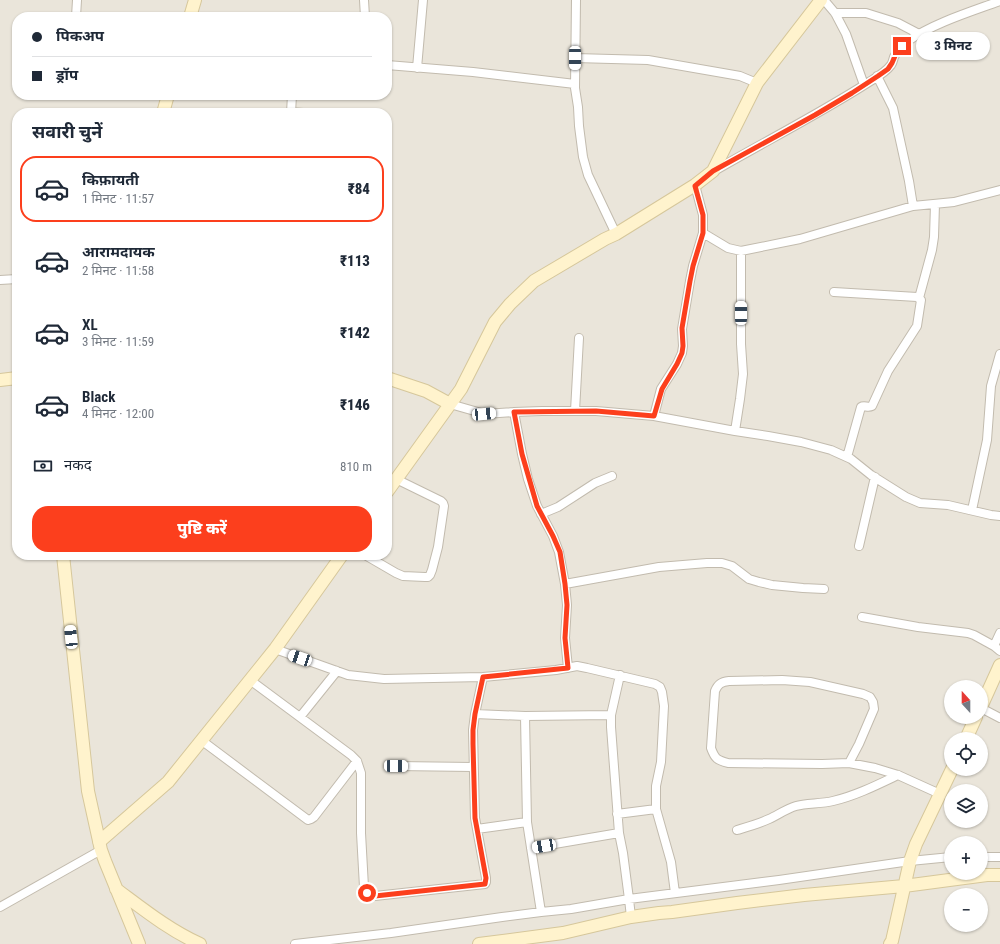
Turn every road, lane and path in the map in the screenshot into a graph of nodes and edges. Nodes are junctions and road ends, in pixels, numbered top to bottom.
1 (77, 0) edge
2 (195, 0) edge
3 (364, 0) edge
4 (423, 0) edge
5 (576, 0) edge
6 (822, 0) edge
7 (1000, 0) edge
8 (76, 12) edge
9 (191, 12) edge
10 (365, 12) edge
11 (835, 13) junction
12 (919, 34) junction
13 (575, 58) junction
14 (392, 66) edge
15 (417, 68) junction
16 (878, 76) junction
17 (757, 83) junction
18 (575, 84) junction
19 (864, 85) junction
20 (713, 171) junction
21 (695, 186) junction
22 (1000, 190) edge
23 (934, 204) junction
24 (913, 206) junction
25 (703, 233) junction
26 (616, 234) junction
27 (741, 251) junction
28 (12, 279) edge
29 (0, 280) edge
30 (834, 292) dead end
31 (919, 298) junction
32 (579, 338) dead end
33 (1000, 354) edge
34 (12, 379) edge
35 (0, 380) edge
36 (392, 380) edge
37 (450, 404) junction
38 (575, 411) junction
39 (514, 412) junction
40 (654, 416) junction
41 (735, 431) junction
42 (847, 457) junction
43 (612, 476) dead end
44 (875, 477) junction
45 (396, 479) junction
46 (392, 485) edge
47 (972, 510) junction
48 (541, 514) junction
49 (1000, 516) edge
50 (859, 546) dead end
51 (64, 560) edge
52 (338, 560) edge
53 (374, 560) edge
54 (565, 584) junction
55 (824, 589) dead end
56 (862, 617) dead end
57 (1000, 633) edge
58 (275, 649) junction
59 (997, 649) edge
60 (1000, 665) edge
61 (568, 668) junction
62 (337, 671) junction
63 (620, 675) junction
64 (483, 677) junction
65 (250, 680) junction
66 (988, 692) edge
67 (988, 712) edge
68 (475, 714) junction
69 (611, 715) junction
70 (525, 716) junction
71 (300, 717) junction
72 (1000, 718) edge
73 (202, 740) junction
74 (357, 761) junction
75 (849, 763) junction
76 (396, 766) dead end
77 (473, 767) junction
78 (898, 775) junction
79 (949, 776) edge
80 (940, 794) junction
81 (656, 809) junction
82 (617, 814) junction
83 (527, 822) junction
84 (477, 828) junction
85 (737, 830) dead end
86 (619, 833) junction
87 (100, 846) junction
88 (531, 848) junction
89 (988, 856) edge
90 (1000, 857) edge
91 (944, 860) edge
92 (907, 873) junction
93 (1000, 875) edge
94 (116, 889) junction
95 (675, 893) junction
96 (0, 907) edge
97 (630, 907) junction
98 (541, 912) junction
99 (892, 943) edge
100 (139, 944) edge
101 (200, 944) edge
102 (295, 944) edge
103 (479, 944) edge

1 - 8 street
2 - 9 street
3 - 10 street
4 - 15 street
5 - 13 street
6 - 11 street
6 - 17 street
7 - 12 street
11 - 12 street
11 - 19 street
12 - 16 street
13 - 17 street
13 - 18 street
14 - 15 street
15 - 18 street
16 - 19 street
16 - 24 street
17 - 20 street
18 - 26 street
19 - 20 street
20 - 21 street
21 - 25 street
21 - 26 street
22 - 23 street
23 - 24 street
23 - 31 street
24 - 27 street
25 - 27 street
25 - 40 street
26 - 37 street
27 - 41 street
28 - 29 street
30 - 31 street
31 - 42 street
32 - 38 street
33 - 47 street
34 - 35 street
36 - 37 street
37 - 39 street
37 - 45 street
38 - 39 street
38 - 40 street
39 - 48 street
40 - 41 street
41 - 42 street
42 - 44 street
43 - 48 street
44 - 47 street
44 - 50 street
45 - 46 street
45 - 53 street
47 - 49 street
48 - 54 street
51 - 87 street
52 - 58 street
54 - 55 street
54 - 61 street
56 - 59 street
57 - 59 street
58 - 62 street
58 - 65 street
60 - 66 street
61 - 63 street
61 - 64 street
62 - 64 street
62 - 71 street
63 - 69 street
63 - 81 street
64 - 68 street
65 - 71 street
65 - 73 street
67 - 72 street
68 - 70 street
68 - 77 street
69 - 70 street
69 - 82 street
70 - 83 street
71 - 74 street
73 - 74 street
73 - 87 street
74 - 84 street
75 - 75 street
75 - 78 street
76 - 77 street
77 - 84 street
78 - 80 street
78 - 85 street
79 - 80 street
80 - 92 street
81 - 82 street
81 - 95 street
82 - 86 street
83 - 84 street
83 - 88 street
86 - 88 street
86 - 97 street
87 - 94 street
87 - 96 street
88 - 98 street
89 - 90 street
91 - 92 street
92 - 93 street
92 - 95 street
92 - 97 street
92 - 99 street
94 - 100 street
94 - 101 street
95 - 97 street
97 - 98 street
97 - 103 street
98 - 102 street

